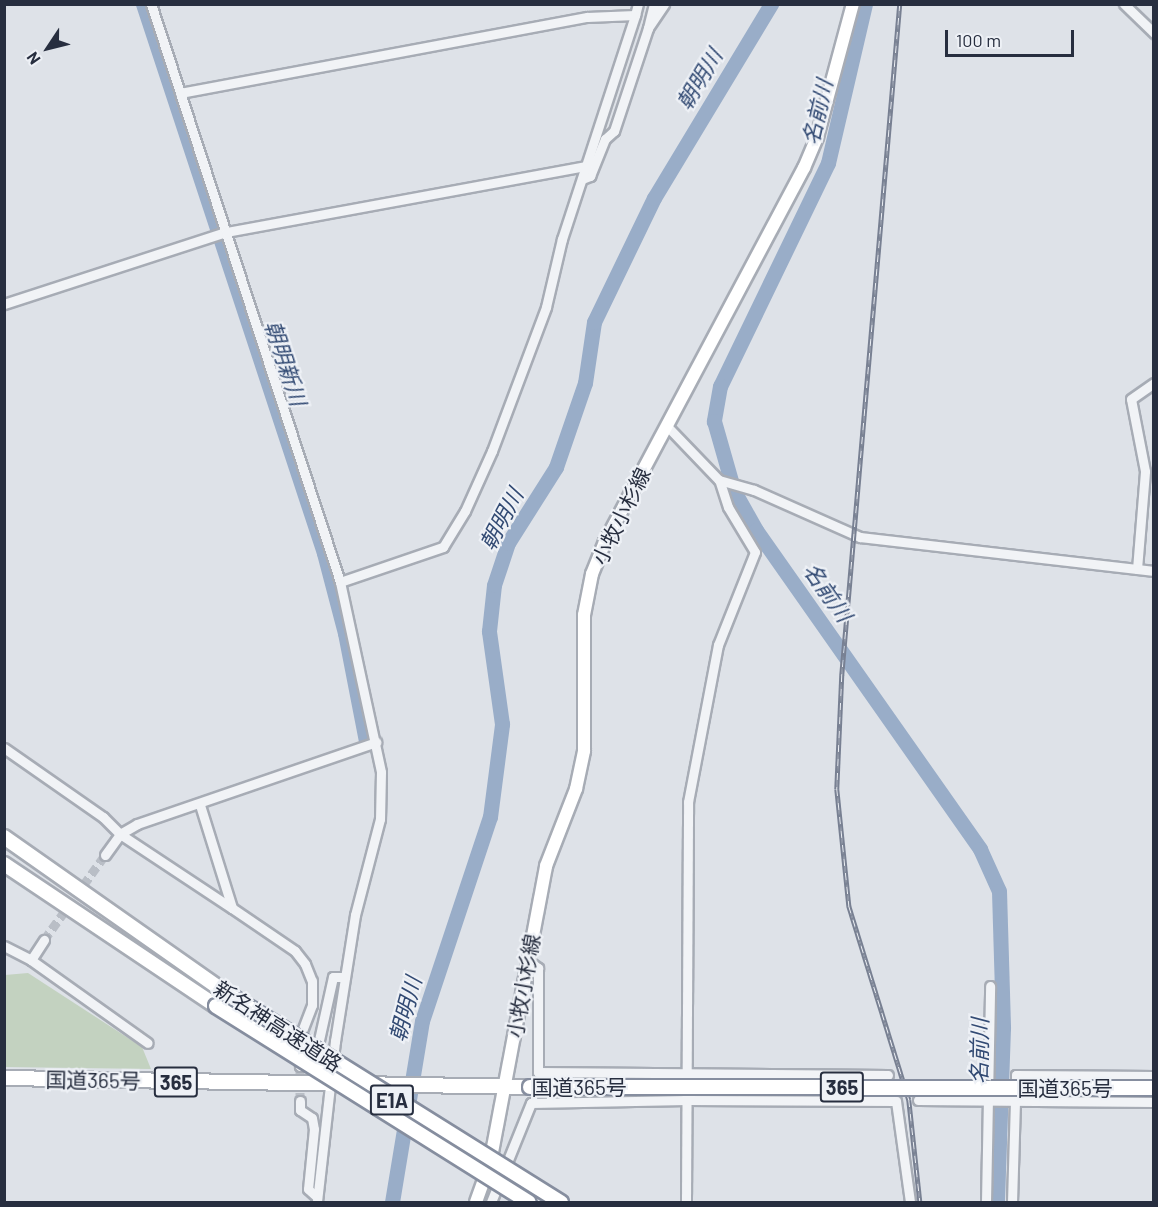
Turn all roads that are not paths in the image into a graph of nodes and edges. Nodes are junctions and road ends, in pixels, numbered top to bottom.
1 (151, 4) edge
2 (638, 4) edge
3 (654, 4) edge
4 (664, 4) edge
5 (853, 4) edge
6 (1124, 4) edge
7 (635, 15) junction
8 (648, 28) junction
9 (1154, 33) edge
10 (180, 93) junction
11 (586, 166) junction
12 (582, 179) junction
13 (221, 233) junction
14 (4, 304) edge
15 (1154, 383) edge
16 (666, 425) junction
17 (721, 481) junction
18 (1137, 569) junction
19 (1154, 571) edge
20 (340, 582) junction
21 (376, 742) junction
22 (4, 748) edge
23 (200, 805) junction
24 (4, 828) edge
25 (120, 834) junction
26 (4, 837) edge
27 (105, 855) tunnel mouth
28 (7, 866) edge
29 (232, 908) junction
30 (130, 927) junction
31 (44, 940) tunnel mouth
32 (4, 946) edge
33 (31, 960) junction
34 (527, 960) junction
35 (345, 977) junction
36 (990, 986) dead end
37 (148, 1043) dead end
38 (686, 1074) junction
39 (888, 1075) dead end
40 (1154, 1076) edge
41 (4, 1078) edge
42 (330, 1085) junction
43 (505, 1086) junction
44 (1154, 1088) edge
45 (687, 1100) junction
46 (918, 1100) dead end
47 (300, 1101) tunnel mouth
48 (1154, 1102) edge
49 (991, 1103) junction
50 (1014, 1103) junction
51 (317, 1200) edge
52 (477, 1203) edge
53 (490, 1203) edge
54 (529, 1203) edge
55 (561, 1203) edge
56 (686, 1203) edge
57 (909, 1203) edge
58 (986, 1203) edge
59 (1012, 1203) edge

1 - 10 street
2 - 7 street
3 - 8 street
4 - 8 street
5 - 16 main road, 小牧小杉線
6 - 9 street
7 - 10 street
7 - 11 street
8 - 12 street
10 - 13 street
11 - 12 street
11 - 13 street
12 - 20 street
13 - 14 street
13 - 20 street
15 - 18 street
16 - 17 street
16 - 34 main road, 小牧小杉線
17 - 18 street
17 - 38 street
18 - 19 street
20 - 21 street
21 - 23 street
21 - 35 street
22 - 25 street
23 - 25 street
23 - 29 street
24 - 30 highway
25 - 27 street
25 - 29 street
26 - 30 highway, 新名神高速道路 / E1A
28 - 54 highway, 新名神高速道路 / E1A, bridge
29 - 35 street
30 - 55 highway, 新名神高速道路 / E1A, bridge
31 - 33 street
32 - 33 street
33 - 37 street
34 - 38 street
34 - 43 main road, 小牧小杉線
35 - 42 street
36 - 49 street
38 - 39 street
38 - 45 street
40 - 50 street
41 - 42 highway, 国道365号 / 365
42 - 43 highway, 国道365号 / 365, bridge
42 - 51 street
43 - 44 highway, 国道365号 / 365, bridge
43 - 52 main road, 小牧小杉線
45 - 53 street
45 - 56 street
45 - 57 street
46 - 49 street
47 - 51 street
48 - 50 street
49 - 50 street
49 - 58 street
50 - 59 street

